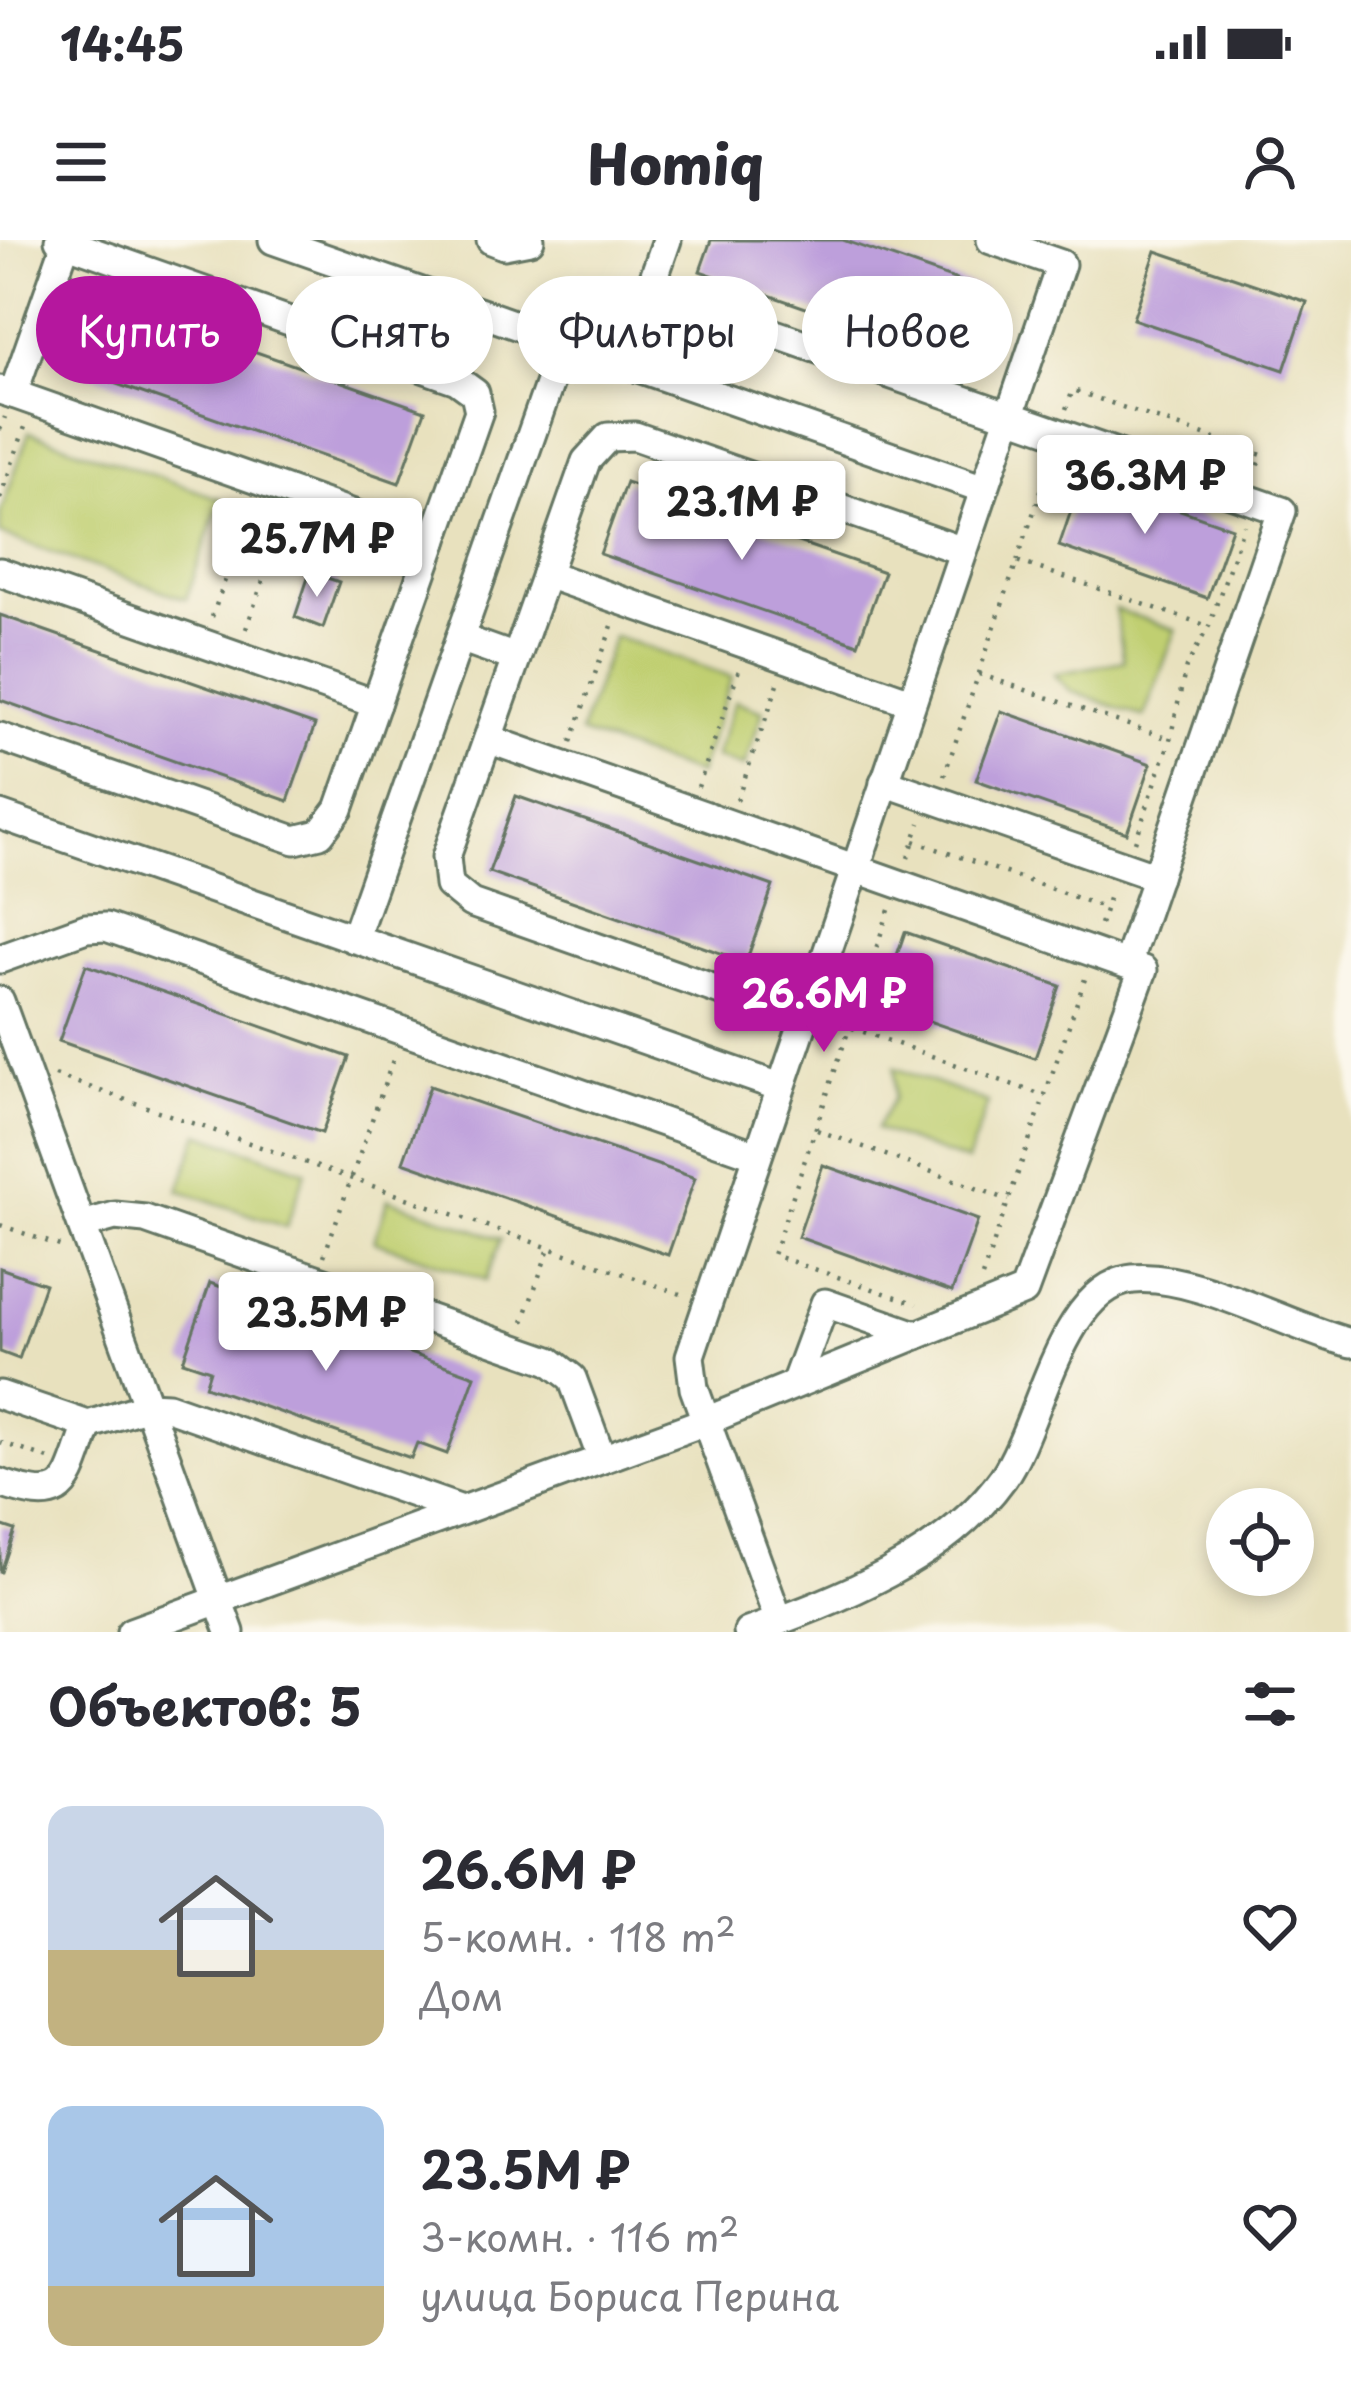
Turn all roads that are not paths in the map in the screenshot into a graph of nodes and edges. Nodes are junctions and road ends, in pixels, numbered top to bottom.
1 (273, 240) edge
2 (491, 240) edge
3 (530, 240) edge
4 (667, 240) edge
5 (992, 240) edge
6 (64, 241) edge
7 (655, 276) edge
8 (517, 326) edge
9 (778, 335) edge
10 (549, 384) edge
11 (684, 384) edge
12 (16, 395) edge
13 (1009, 416) junction
14 (984, 490) junction
15 (434, 542) junction
16 (963, 551) junction
17 (0, 572) edge
18 (546, 574) junction
19 (460, 638) junction
20 (516, 658) junction
21 (911, 703) junction
22 (376, 704) junction
23 (0, 737) edge
24 (488, 740) junction
25 (884, 782) junction
26 (0, 815) edge
27 (855, 868) junction
28 (1157, 877) junction
29 (354, 939) junction
30 (0, 959) edge
31 (1135, 967) junction
32 (0, 1001) edge
33 (803, 1020) junction
34 (780, 1087) junction
35 (757, 1155) junction
36 (82, 1225) junction
37 (916, 1335) junction
38 (1351, 1343) edge
39 (795, 1384) junction
40 (0, 1395) edge
41 (148, 1406) junction
42 (706, 1421) junction
43 (88, 1425) junction
44 (602, 1459) junction
45 (0, 1483) edge
46 (462, 1510) junction
47 (219, 1600) junction
48 (779, 1621) junction
49 (131, 1632) edge
50 (230, 1632) edge
51 (748, 1632) edge

1 - 8 street
2 - 3 street
4 - 7 street
5 - 13 street
6 - 12 street
6 - 15 street
9 - 13 street
10 - 19 street
11 - 14 street
12 - 15 street
13 - 14 street
13 - 28 street
14 - 16 street
15 - 22 street
16 - 18 street
16 - 21 street
17 - 22 street
18 - 20 street
18 - 21 street
19 - 20 street
19 - 29 street
20 - 24 street
21 - 25 street
22 - 23 street
24 - 27 street
24 - 33 street
25 - 27 street
25 - 28 street
26 - 29 street
27 - 31 street
27 - 33 street
28 - 31 street
29 - 34 street
30 - 35 street
31 - 37 street
32 - 36 street
33 - 34 street
34 - 35 street
35 - 42 street
36 - 41 street
36 - 44 street
37 - 39 street
37 - 39 street
38 - 48 street
39 - 42 street
40 - 43 street
41 - 43 street
41 - 46 street
41 - 47 street
42 - 44 street
42 - 48 street
43 - 45 street
44 - 46 street
46 - 47 street
47 - 49 street
47 - 50 street
48 - 51 street

